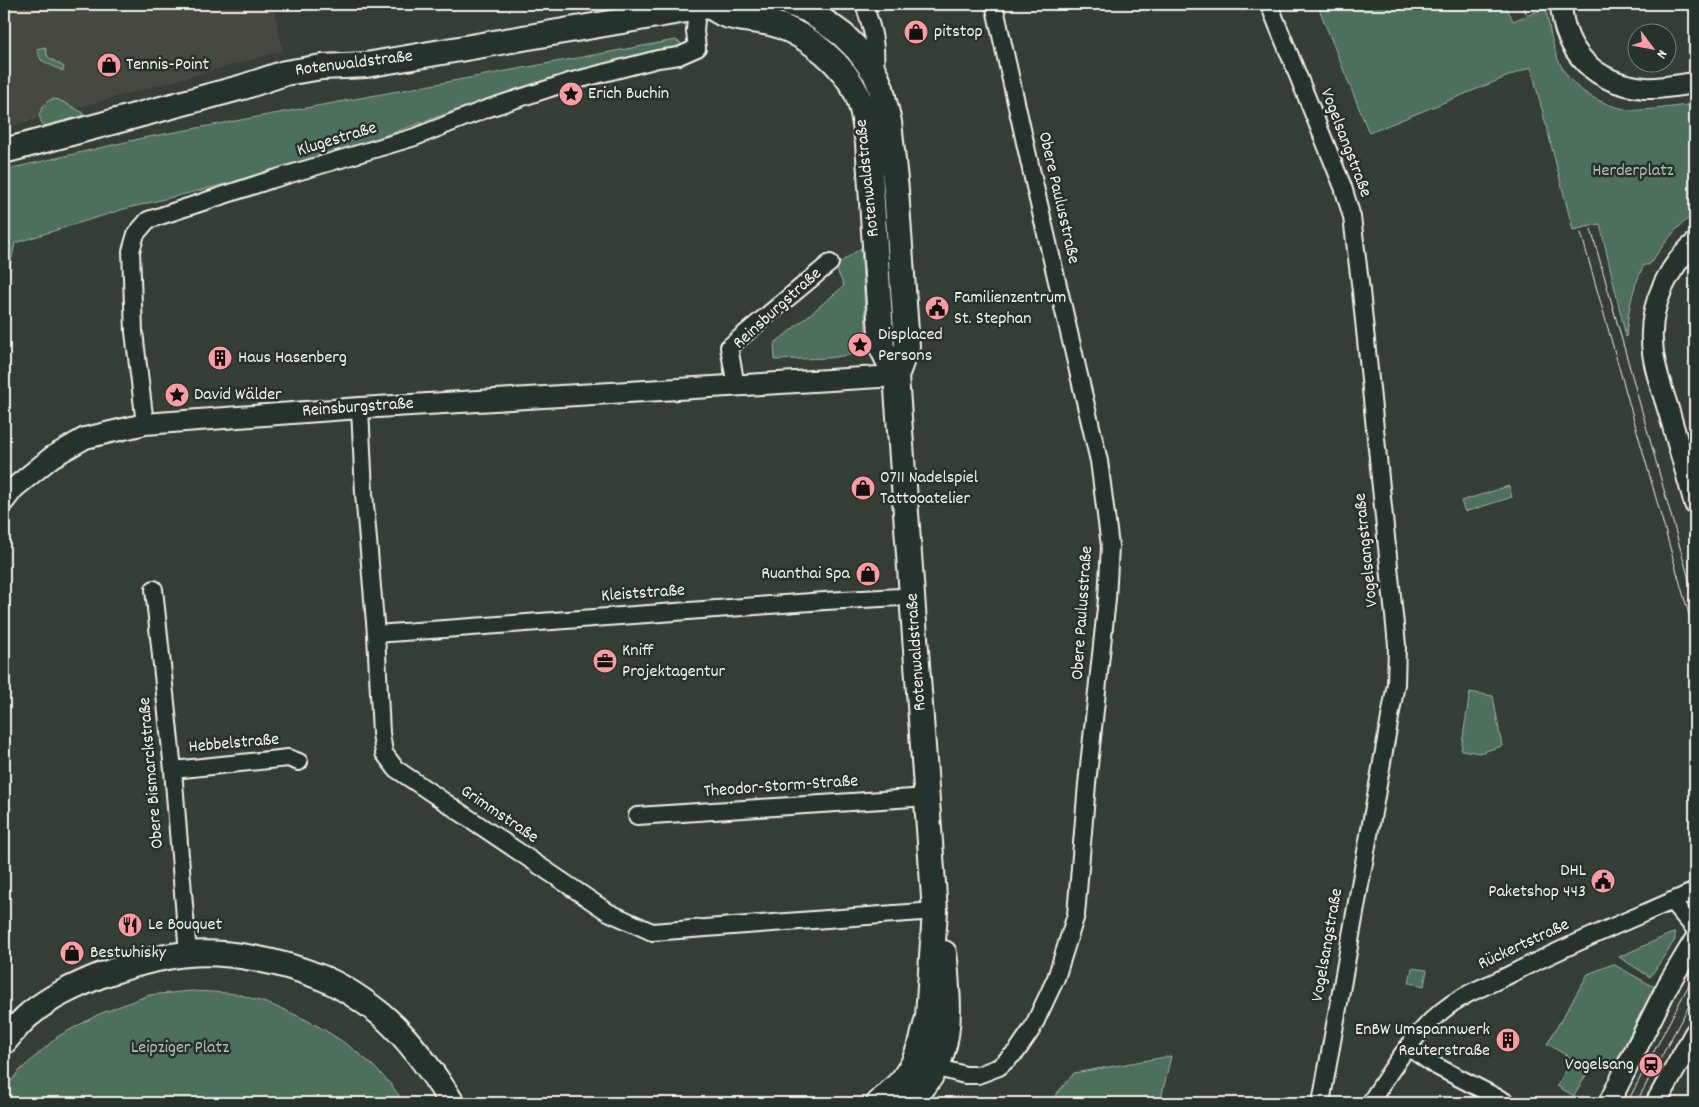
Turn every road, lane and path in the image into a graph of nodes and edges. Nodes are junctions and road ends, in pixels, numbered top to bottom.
1 (765, 4) edge
2 (791, 4) edge
3 (864, 4) edge
4 (994, 4) edge
5 (1269, 4) edge
6 (1561, 4) edge
7 (707, 5) edge
8 (779, 26) junction
9 (875, 73) junction
10 (1695, 83) edge
11 (4, 151) edge
12 (896, 190) junction
13 (870, 195) junction
14 (1695, 243) edge
15 (830, 263) dead end
16 (896, 376) junction
17 (736, 386) junction
18 (360, 408) junction
19 (145, 424) junction
20 (4, 501) edge
21 (1695, 504) edge
22 (154, 589) dead end
23 (913, 594) junction
24 (376, 634) junction
25 (299, 762) dead end
26 (173, 770) junction
27 (928, 797) junction
28 (637, 816) dead end
29 (1695, 891) edge
30 (1671, 901) junction
31 (935, 919) junction
32 (1695, 929) edge
33 (1695, 940) edge
34 (188, 954) junction
35 (1695, 1033) edge
36 (4, 1042) edge
37 (1408, 1047) junction
38 (914, 1064) junction
39 (937, 1068) junction
40 (452, 1103) edge
41 (879, 1103) edge
42 (908, 1103) edge
43 (1321, 1103) edge
44 (1370, 1103) edge
45 (1508, 1103) edge
46 (1609, 1103) edge
47 (1656, 1103) edge

1 - 8 main road
2 - 9 main road, Rotenwaldstraße
3 - 9 street, Rotenwaldstraße
4 - 39 street, Obere Paulusstraße
5 - 43 street, Vogelsangstraße
6 - 10 street
7 - 8 main road, Rotenwaldstraße
7 - 11 main road, Rotenwaldstraße
7 - 19 street, Klugestraße
8 - 13 main road, Rotenwaldstraße
9 - 12 main road, Rotenwaldstraße
12 - 13 main road
12 - 16 main road, Rotenwaldstraße
13 - 16 main road, Rotenwaldstraße
14 - 21 street
15 - 17 street, Reinsburgstraße
16 - 17 street, Reinsburgstraße
16 - 23 main road, Rotenwaldstraße
17 - 18 street, Reinsburgstraße
18 - 19 street, Reinsburgstraße
18 - 24 street, Grimmstraße
19 - 20 street, Reinsburgstraße
22 - 26 street, Obere Bismarckstraße
23 - 24 street, Kleiststraße
23 - 27 main road, Rotenwaldstraße
24 - 31 street, Grimmstraße
25 - 26 street, Hebbelstraße
26 - 34 street, Obere Bismarckstraße
27 - 28 street, Theodor-Storm-Straße
27 - 31 main road, Rotenwaldstraße
29 - 30 street, Rückertstraße
30 - 32 street
30 - 37 street, Rückertstraße
31 - 38 main road, Rotenwaldstraße
31 - 39 main road, Rotenwaldstraße
33 - 46 street
34 - 36 main road
34 - 40 main road
35 - 47 street
37 - 44 street
37 - 45 street
38 - 39 street, Obere Paulusstraße
38 - 41 main road, Rotenwaldstraße
39 - 42 main road, Rotenwaldstraße

